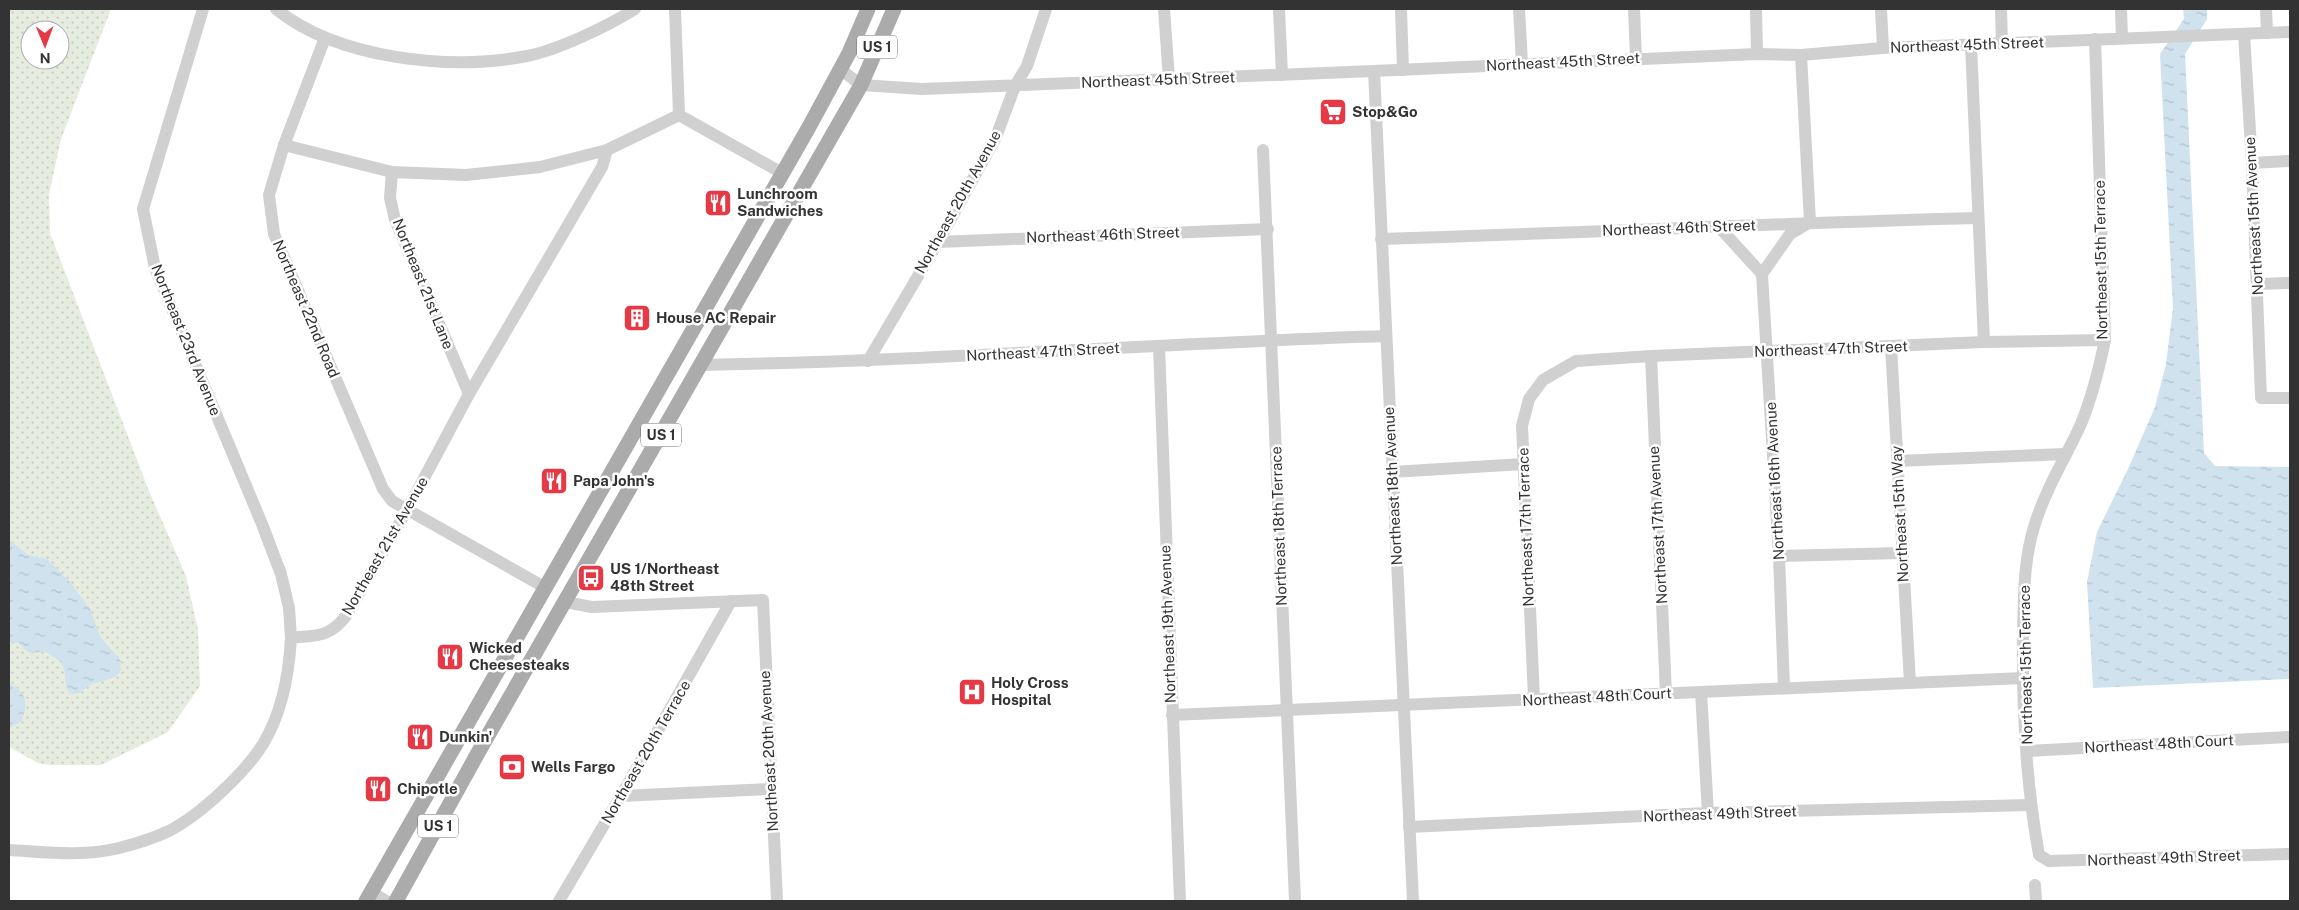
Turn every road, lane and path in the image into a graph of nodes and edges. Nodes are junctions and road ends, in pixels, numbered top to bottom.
1 (203, 9) edge
2 (276, 9) edge
3 (635, 9) edge
4 (675, 9) edge
5 (868, 9) edge
6 (894, 9) edge
7 (1046, 9) edge
8 (1164, 9) edge
9 (1279, 9) edge
10 (1401, 9) edge
11 (1520, 9) edge
12 (1634, 9) edge
13 (1756, 9) edge
14 (1881, 9) edge
15 (2001, 9) edge
16 (2120, 9) edge
17 (2266, 9) edge
18 (2290, 32) edge
19 (2267, 33) junction
20 (2244, 34) junction
21 (325, 38) junction
22 (2122, 38) junction
23 (2095, 40) junction
24 (2002, 44) junction
25 (1971, 45) junction
26 (1883, 48) junction
27 (1757, 54) junction
28 (1801, 54) junction
29 (1636, 58) junction
30 (1522, 63) junction
31 (840, 69) junction
32 (1403, 70) junction
33 (1374, 72) junction
34 (1282, 75) junction
35 (1169, 79) junction
36 (860, 85) junction
37 (1015, 86) junction
38 (679, 115) junction
39 (284, 145) junction
40 (607, 150) junction
41 (1263, 150) dead end
42 (2290, 161) edge
43 (2252, 163) junction
44 (392, 172) junction
45 (782, 173) junction
46 (788, 211) junction
47 (1978, 218) junction
48 (1810, 222) junction
49 (1719, 227) junction
50 (1268, 229) junction
51 (1381, 239) junction
52 (938, 242) junction
53 (1762, 274) junction
54 (2290, 282) edge
55 (2257, 284) junction
56 (1386, 336) junction
57 (1271, 340) junction
58 (2105, 340) junction
59 (1984, 342) junction
60 (1159, 346) junction
61 (1891, 346) junction
62 (1767, 351) junction
63 (1651, 356) junction
64 (868, 361) junction
65 (700, 365) junction
66 (1559, 369) joint
67 (468, 394) junction
68 (2290, 398) edge
69 (2065, 454) junction
70 (1897, 461) junction
71 (1523, 464) junction
72 (1392, 472) junction
73 (407, 510) junction
74 (568, 550) junction
75 (1902, 553) junction
76 (1779, 556) junction
77 (546, 588) junction
78 (731, 601) junction
79 (565, 602) junction
80 (291, 638) junction
81 (541, 643) junction
82 (2023, 678) junction
83 (1910, 683) junction
84 (1784, 688) junction
85 (1701, 692) junction
86 (1666, 694) junction
87 (1534, 699) junction
88 (1403, 705) junction
89 (1287, 710) junction
90 (1172, 715) junction
91 (472, 716) junction
92 (2290, 736) edge
93 (479, 751) junction
94 (2027, 751) junction
95 (771, 789) junction
96 (621, 796) junction
97 (2030, 805) junction
98 (1708, 813) junction
99 (1409, 826) junction
100 (9, 850) edge
101 (2290, 854) edge
102 (2039, 855) joint
103 (2035, 885) dead end
104 (368, 897) edge
105 (386, 901) edge
106 (396, 901) edge
107 (559, 901) edge
108 (776, 901) edge
109 (1180, 901) edge
110 (1295, 901) edge
111 (1413, 901) edge
112 (2036, 901) edge

1 - 80 street, Northeast 23rd Avenue
2 - 21 street
3 - 21 street
4 - 38 street
5 - 31 main road, US 1
6 - 36 main road, US 1
7 - 37 street, Northeast 20th Avenue
8 - 35 street
9 - 34 street
10 - 32 street
11 - 30 street
12 - 29 street
13 - 27 street
14 - 26 street
15 - 24 street
16 - 22 street
17 - 19 street
18 - 19 street, Northeast 45th Street
19 - 20 street, Northeast 45th Street
20 - 22 street, Northeast 45th Street
20 - 43 street, Northeast 15th Avenue
21 - 39 street, Northeast 22nd Road
22 - 23 street, Northeast 45th Street
23 - 24 street, Northeast 45th Street
23 - 58 street, Northeast 15th Terrace
24 - 25 street, Northeast 45th Street
25 - 26 street, Northeast 45th Street
25 - 47 street
26 - 28 street, Northeast 45th Street
27 - 28 street, Northeast 45th Street
27 - 29 street, Northeast 45th Street
28 - 48 street
29 - 30 street, Northeast 45th Street
30 - 32 street, Northeast 45th Street
31 - 36 street
31 - 45 main road, US 1
32 - 33 street, Northeast 45th Street
33 - 34 street, Northeast 45th Street
33 - 51 street, Northeast 18th Avenue
34 - 35 street, Northeast 45th Street
35 - 37 street, Northeast 45th Street
36 - 37 street, Northeast 45th Street
36 - 46 main road, US 1
37 - 52 street, Northeast 20th Avenue
38 - 40 street
38 - 45 street
39 - 44 street
39 - 73 street, Northeast 22nd Road
40 - 44 street
40 - 67 street, Northeast 21st Avenue
41 - 50 street, Northeast 18th Terrace
42 - 43 street
43 - 55 street, Northeast 15th Avenue
44 - 67 street, Northeast 21st Lane
45 - 46 main road
45 - 74 main road, US 1
46 - 65 main road, US 1
47 - 48 street, Northeast 46th Street
47 - 59 street
48 - 49 street, Northeast 46th Street
48 - 53 street
49 - 51 street, Northeast 46th Street
49 - 53 street
50 - 52 street, Northeast 46th Street
50 - 57 street, Northeast 18th Terrace
51 - 56 street, Northeast 18th Avenue
52 - 64 street, Northeast 20th Avenue
53 - 62 street, Northeast 16th Avenue
54 - 55 street
55 - 68 street, Northeast 15th Avenue
56 - 57 street, Northeast 47th Street
56 - 72 street, Northeast 18th Avenue
57 - 60 street, Northeast 47th Street
57 - 89 street, Northeast 18th Terrace
58 - 59 street, Northeast 47th Street
58 - 69 street, Northeast 15th Terrace
59 - 61 street, Northeast 47th Street
60 - 64 street, Northeast 47th Street
60 - 90 street, Northeast 19th Avenue
61 - 62 street, Northeast 47th Street
61 - 70 street, Northeast 15th Way
62 - 63 street, Northeast 47th Street
62 - 76 street, Northeast 16th Avenue
63 - 66 street, Northeast 47th Street
63 - 86 street, Northeast 17th Avenue
64 - 65 street, Northeast 47th Street
65 - 79 main road, US 1
66 - 71 street, Northeast 17th Terrace
67 - 73 street, Northeast 21st Avenue
69 - 70 street
69 - 82 street, Northeast 15th Terrace
70 - 75 street, Northeast 15th Way
71 - 72 street
71 - 87 street, Northeast 17th Terrace
72 - 88 street, Northeast 18th Avenue
73 - 77 street, Northeast 22nd Road
73 - 80 street, Northeast 21st Avenue
74 - 77 main road, US 1
74 - 79 main road
75 - 76 street
75 - 83 street, Northeast 15th Way
76 - 84 street, Northeast 16th Avenue
77 - 81 main road
77 - 91 main road, US 1
78 - 79 street
78 - 95 street, Northeast 20th Avenue
78 - 96 street, Northeast 20th Terrace
79 - 81 main road, US 1
80 - 100 street
81 - 93 main road, US 1
82 - 83 street, Northeast 48th Court
82 - 94 street, Northeast 15th Terrace
83 - 84 street, Northeast 48th Court
84 - 85 street, Northeast 48th Court
85 - 86 street, Northeast 48th Court
85 - 98 street
86 - 87 street, Northeast 48th Court
87 - 88 street, Northeast 48th Court
88 - 89 street, Northeast 48th Court
88 - 99 street, Northeast 18th Avenue
89 - 90 street, Northeast 48th Court
89 - 110 street, Northeast 18th Terrace
90 - 109 street, Northeast 19th Avenue
91 - 93 main road
91 - 104 main road, US 1
92 - 94 street, Northeast 48th Court
93 - 106 main road, US 1
94 - 97 street, Northeast 15th Terrace
95 - 96 street
95 - 108 street, Northeast 20th Avenue
96 - 107 street, Northeast 20th Terrace
97 - 98 street, Northeast 49th Street
97 - 102 street, Northeast 15th Terrace
98 - 99 street, Northeast 49th Street
99 - 111 street, Northeast 18th Avenue
101 - 102 street, Northeast 49th Street
103 - 112 street
104 - 105 street

